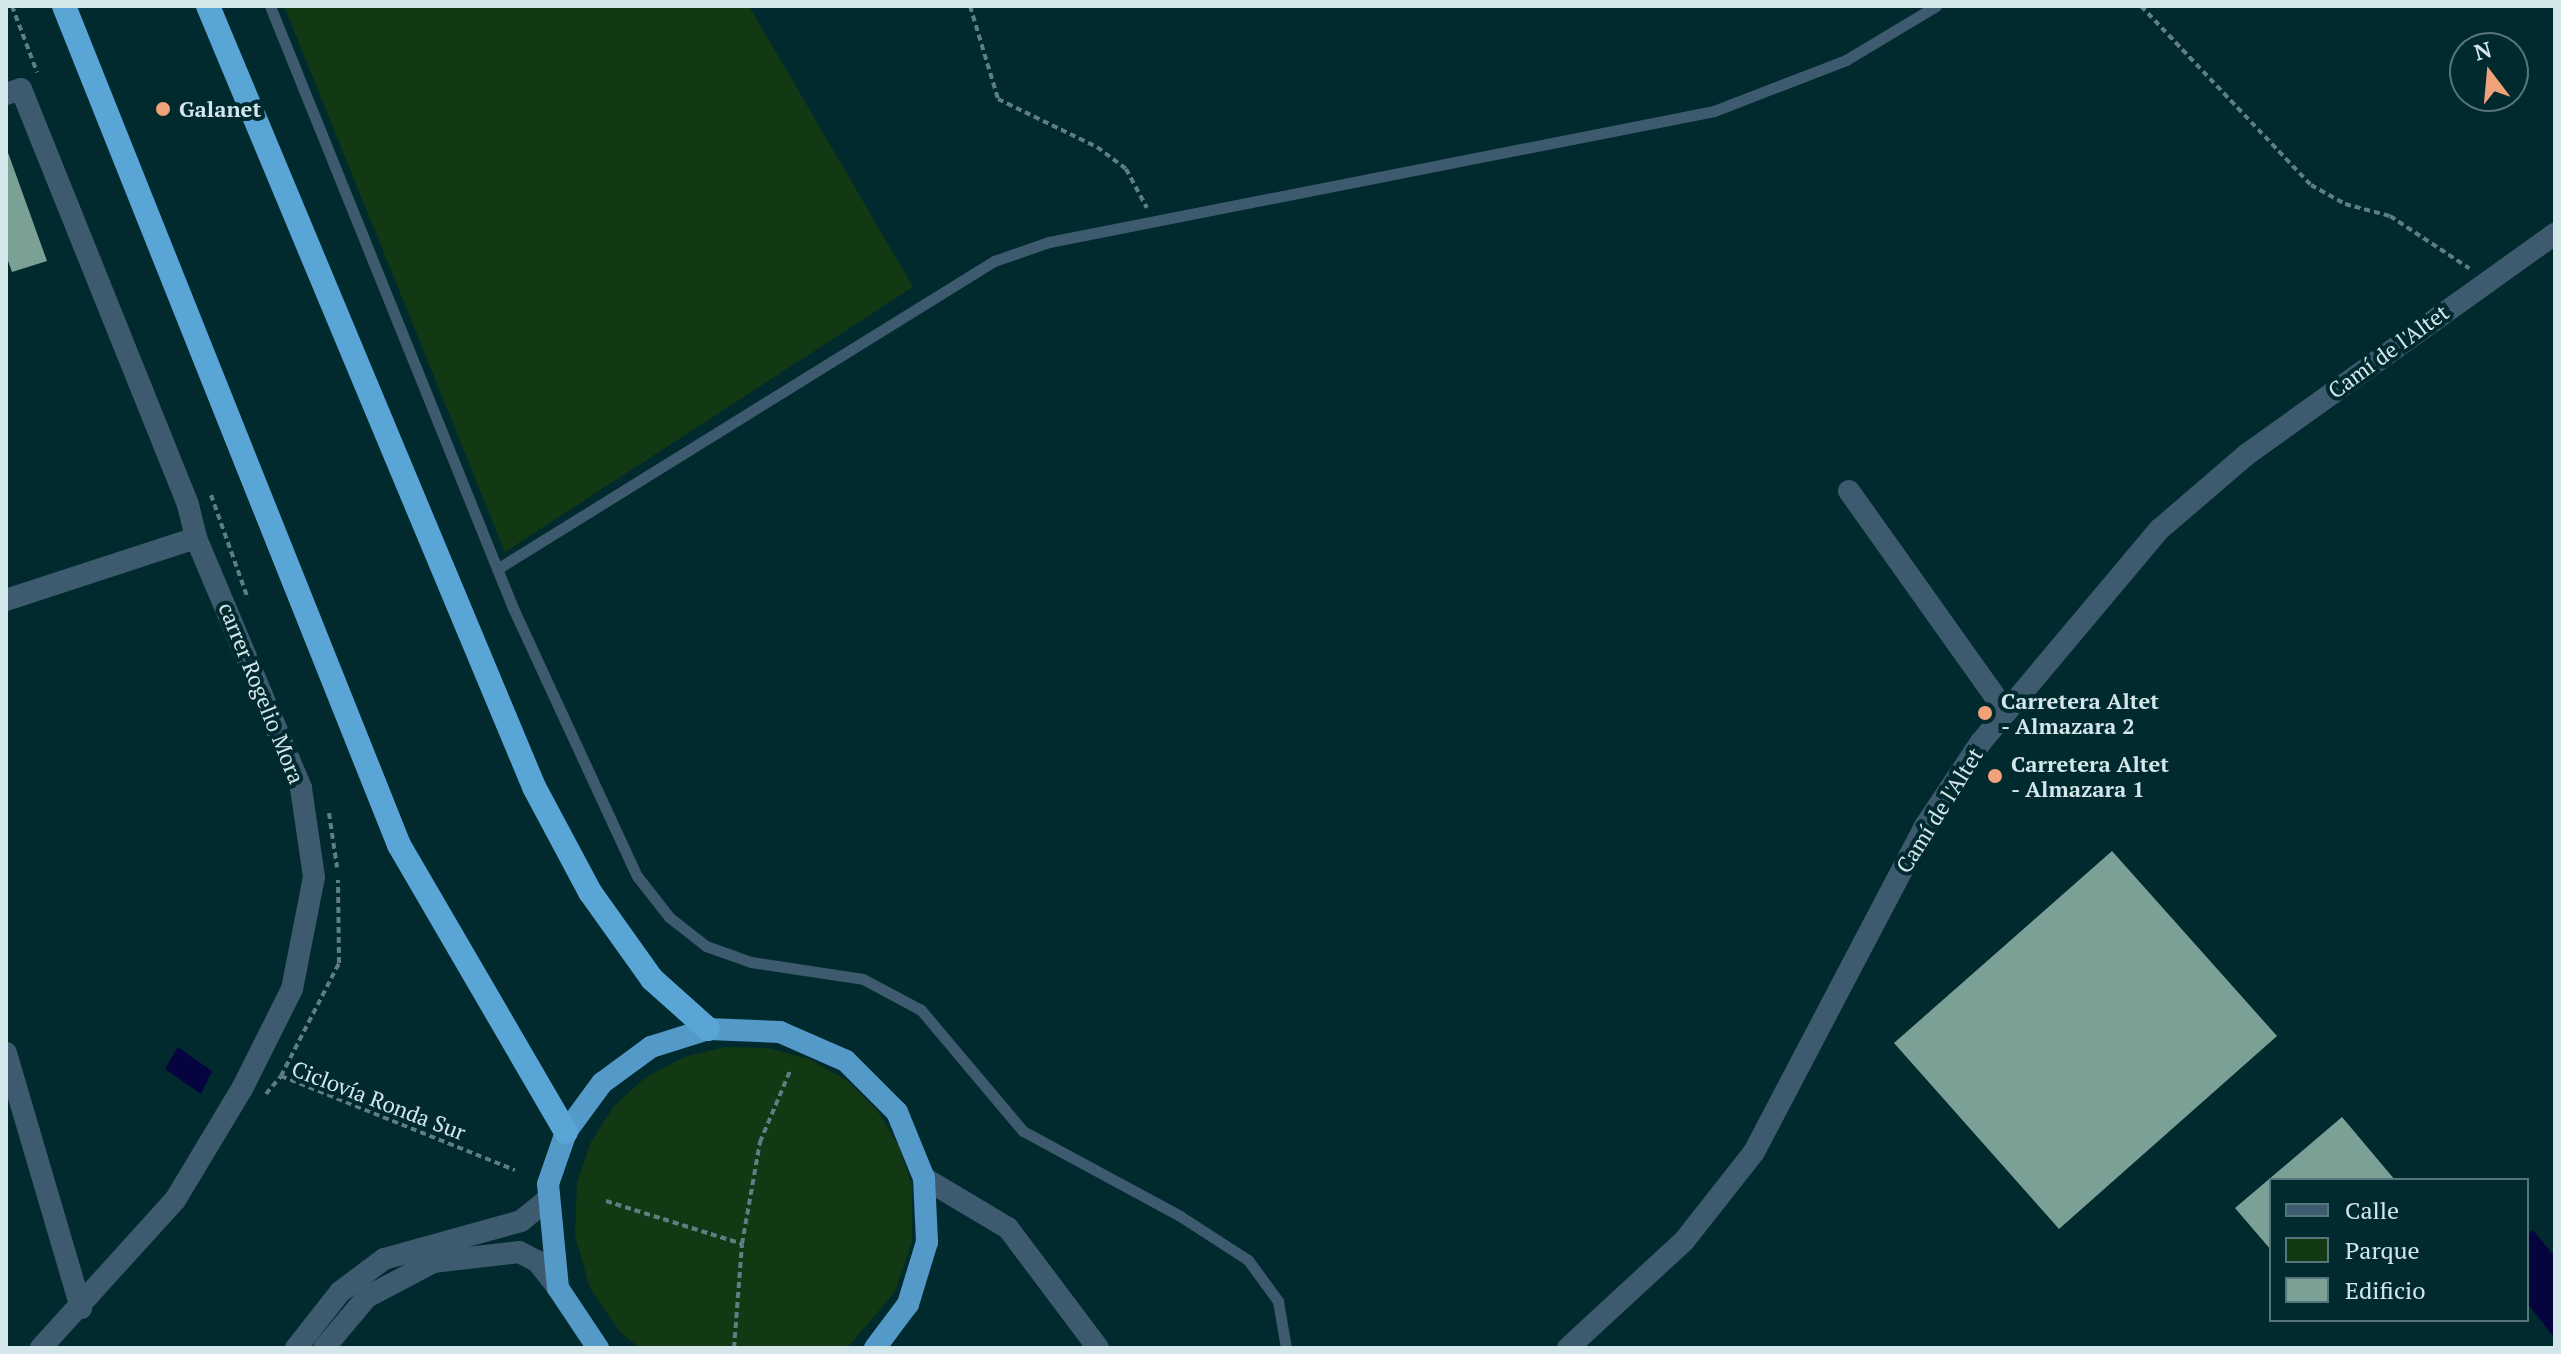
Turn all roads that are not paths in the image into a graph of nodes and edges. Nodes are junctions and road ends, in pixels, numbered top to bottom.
1 (64, 6) edge
2 (208, 6) edge
3 (270, 6) edge
4 (1936, 6) edge
5 (14, 92) edge
6 (2555, 234) edge
7 (1849, 491) dead end
8 (196, 538) junction
9 (497, 569) junction
10 (6, 600) edge
11 (2006, 712) junction
12 (708, 1029) junction
13 (6, 1053) edge
14 (566, 1132) junction
15 (924, 1178) junction
16 (549, 1198) junction
17 (558, 1288) junction
18 (81, 1308) junction
19 (580, 1340) edge
20 (41, 1348) edge
21 (296, 1348) edge
22 (324, 1348) edge
23 (598, 1348) edge
24 (875, 1348) edge
25 (1098, 1348) edge
26 (1286, 1348) edge
27 (1568, 1348) edge

1 - 14 highway
2 - 12 highway
3 - 9 lane
4 - 9 lane
5 - 8 street, carrer Rogelio Mora
6 - 11 street, Camí de l'Altet
7 - 11 street
8 - 10 street
8 - 18 street, carrer Rogelio Mora
9 - 26 lane
11 - 27 street, Camí de l'Altet
12 - 14 highway
12 - 15 highway
13 - 18 street
14 - 16 highway
15 - 24 highway
15 - 25 street
16 - 17 highway
16 - 21 street
17 - 19 highway
17 - 22 street
18 - 20 street, carrer Rogelio Mora
19 - 23 highway

